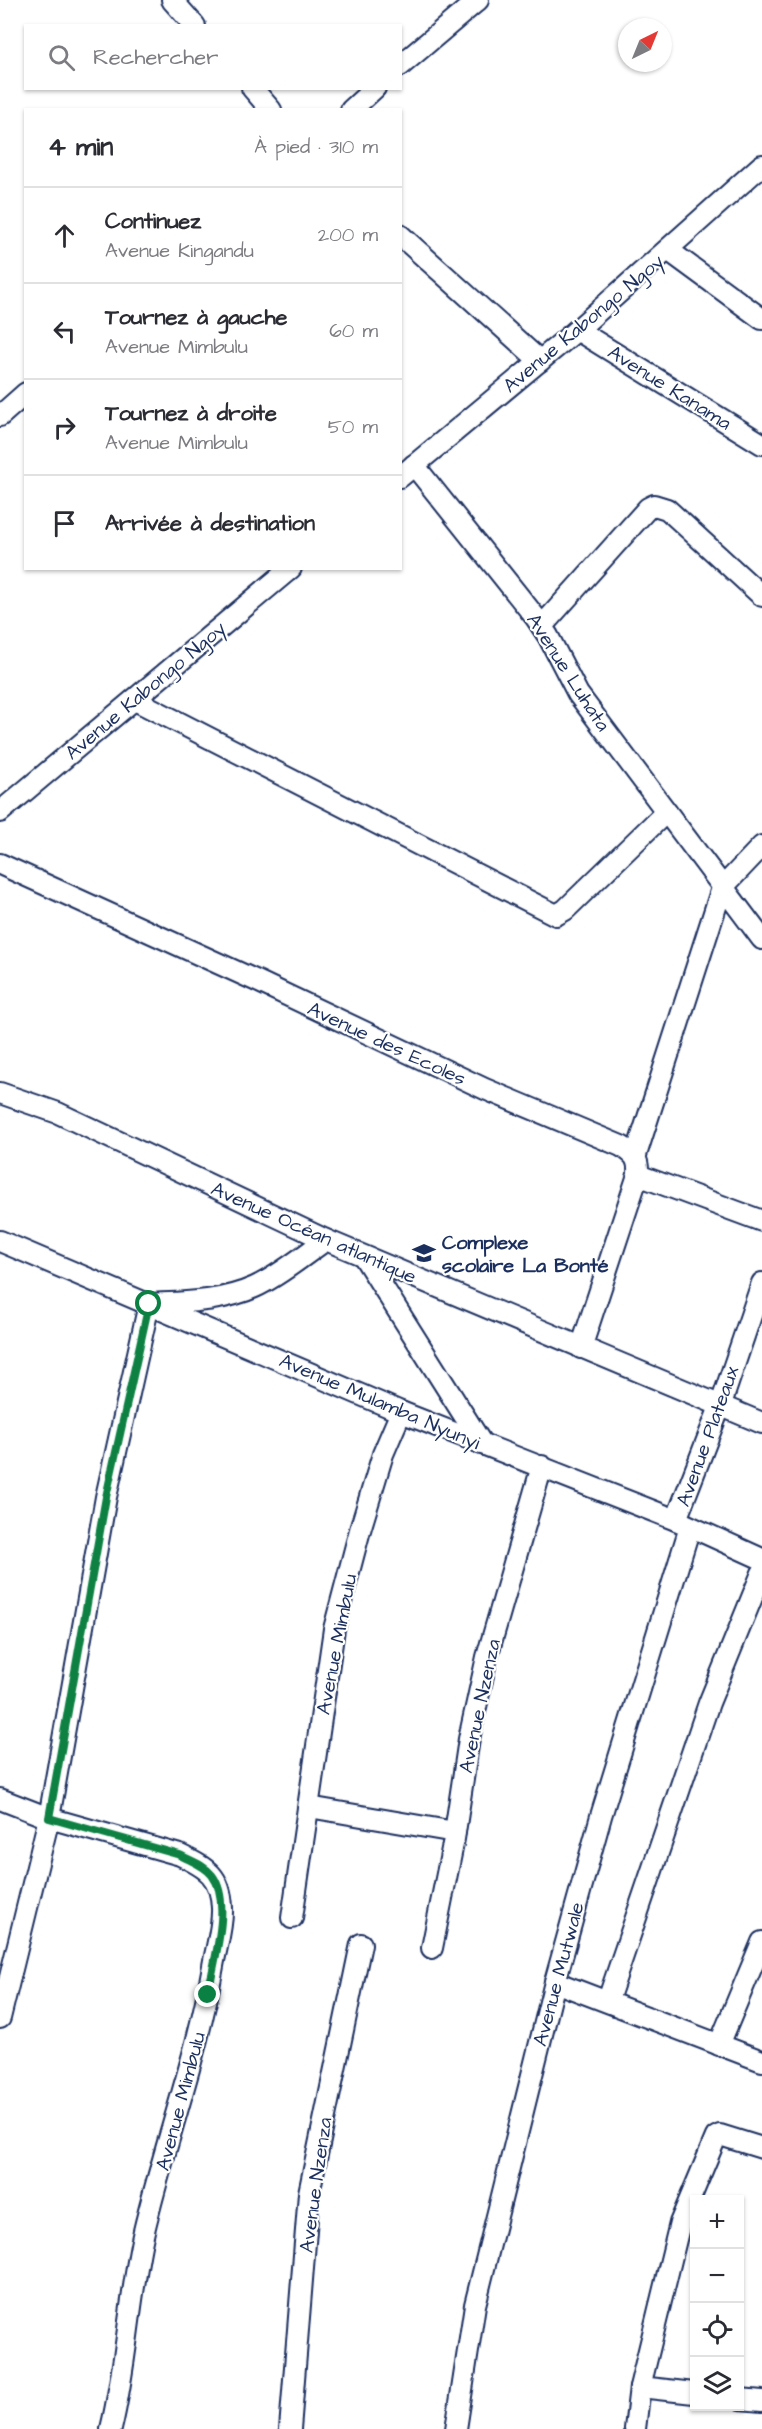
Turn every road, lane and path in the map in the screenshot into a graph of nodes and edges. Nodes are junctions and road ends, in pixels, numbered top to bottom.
1 (172, 0) edge
2 (478, 0) edge
3 (193, 24) edge
4 (402, 64) edge
5 (254, 90) edge
6 (373, 90) edge
7 (269, 108) edge
8 (353, 108) edge
9 (762, 165) edge
10 (402, 237) edge
11 (668, 250) junction
12 (762, 319) edge
13 (577, 330) junction
14 (540, 361) junction
15 (24, 395) edge
16 (0, 416) edge
17 (762, 444) edge
18 (407, 471) edge
19 (289, 570) edge
20 (762, 596) edge
21 (542, 626) junction
22 (135, 700) junction
23 (0, 812) edge
24 (666, 812) junction
25 (762, 846) edge
26 (0, 864) edge
27 (722, 888) junction
28 (762, 939) edge
29 (0, 1093) edge
30 (636, 1155) junction
31 (638, 1175) junction
32 (762, 1221) edge
33 (326, 1240) junction
34 (0, 1241) edge
35 (364, 1257) junction
36 (762, 1283) edge
37 (149, 1304) junction
38 (581, 1348) junction
39 (721, 1404) junction
40 (401, 1412) junction
41 (762, 1423) edge
42 (482, 1444) junction
43 (542, 1466) junction
44 (683, 1523) junction
45 (762, 1559) edge
46 (762, 1574) edge
47 (0, 1799) edge
48 (309, 1807) junction
49 (49, 1818) junction
50 (455, 1832) junction
51 (292, 1918) dead end
52 (762, 1942) edge
53 (361, 1944) dead end
54 (432, 1948) dead end
55 (555, 1982) junction
56 (608, 2000) junction
57 (0, 2018) edge
58 (719, 2045) junction
59 (762, 2061) edge
60 (762, 2148) edge
61 (640, 2387) junction
62 (690, 2393) edge
63 (744, 2400) edge
64 (762, 2402) edge
65 (111, 2429) edge
66 (290, 2429) edge
67 (456, 2429) edge
68 (635, 2429) edge

1 - 3 street
2 - 4 street
5 - 7 street
6 - 8 street
9 - 11 street, Avenue Kabongo Ngoy
10 - 14 street
11 - 12 street
11 - 13 street, Avenue Kabongo Ngoy
13 - 14 street, Avenue Kabongo Ngoy
13 - 17 street, Avenue Kanama
14 - 18 street, Avenue Kabongo Ngoy
15 - 16 street
18 - 21 street, Avenue Luhata
19 - 22 street, Avenue Kabongo Ngoy
20 - 21 street
21 - 24 street, Avenue Luhata
22 - 23 street, Avenue Kabongo Ngoy
22 - 24 street
24 - 27 street, Avenue Luhata
25 - 27 street
26 - 30 street, Avenue des Ecoles
27 - 28 street, Avenue Luhata
27 - 30 street
29 - 33 street, Avenue Océan atlantique
30 - 31 street
31 - 32 street
31 - 38 street
33 - 35 street, Avenue Océan atlantique
33 - 37 street
34 - 37 street, Avenue Mulamba Nyunyi
35 - 38 street, Avenue Océan atlantique
35 - 42 street
36 - 39 street, Avenue Plateaux
37 - 40 street, Avenue Mulamba Nyunyi
37 - 49 street
38 - 39 street, Avenue Océan atlantique
39 - 41 street, Avenue Océan atlantique
39 - 44 street, Avenue Plateaux
40 - 42 street, Avenue Mulamba Nyunyi
40 - 48 street, Avenue Mimbulu
42 - 43 street, Avenue Mulamba Nyunyi
43 - 44 street, Avenue Mulamba Nyunyi
43 - 50 street, Avenue Nzenza
44 - 45 street, Avenue Mulamba Nyunyi
44 - 55 street, Avenue Mutwale
46 - 56 street
47 - 49 street, Avenue Mimbulu
48 - 50 street
48 - 51 street, Avenue Mimbulu
49 - 57 street
49 - 65 street, Avenue Mimbulu
50 - 54 street, Avenue Nzenza
52 - 58 street
53 - 66 street, Avenue Nzenza
55 - 56 street
55 - 67 street, Avenue Mutwale
56 - 58 street
58 - 59 street
60 - 61 street
61 - 62 street
61 - 68 street
63 - 64 street

